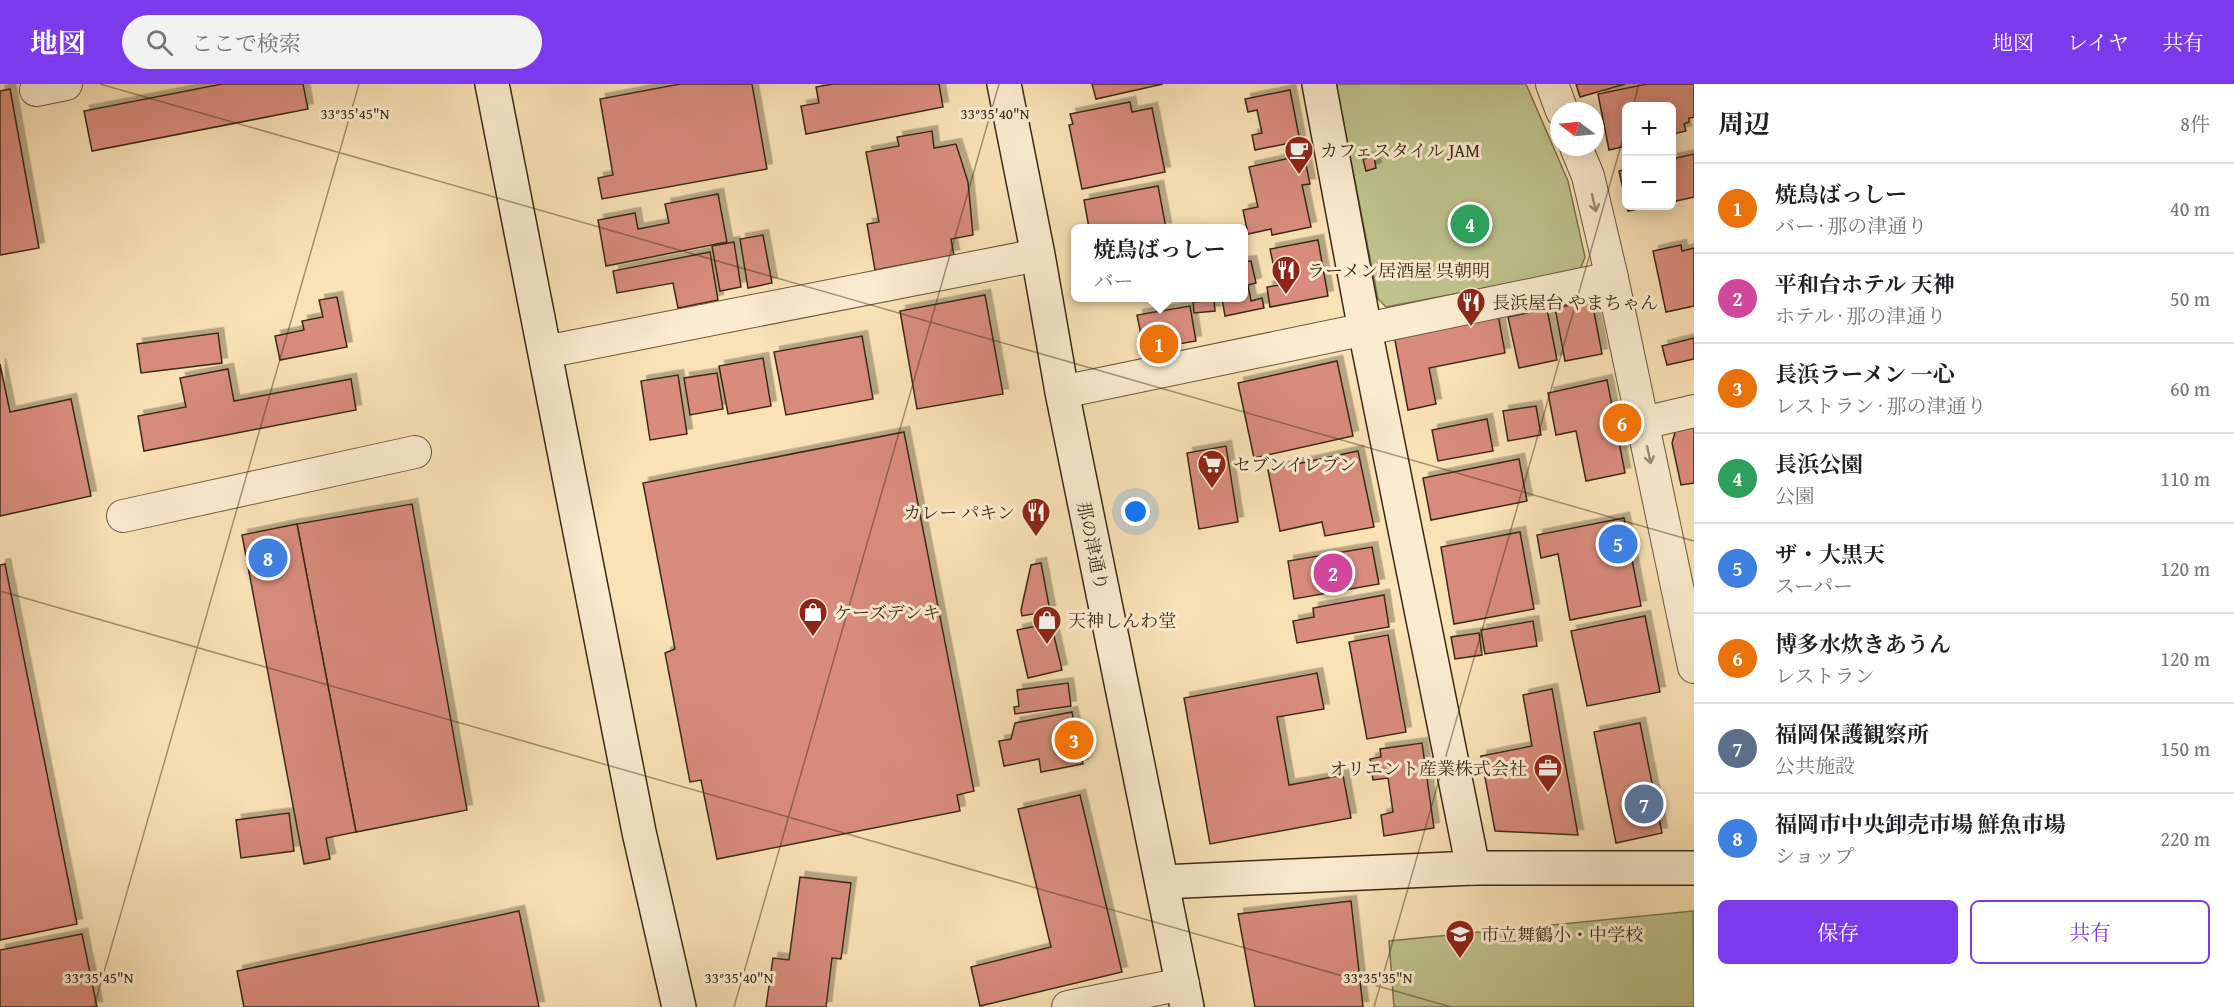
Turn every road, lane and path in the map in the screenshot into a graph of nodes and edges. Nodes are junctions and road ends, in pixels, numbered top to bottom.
1 (66, 84) edge
2 (492, 84) edge
3 (1004, 84) edge
4 (1319, 84) edge
5 (1552, 84) edge
6 (36, 90) dead end
7 (1559, 102) edge
8 (1580, 156) edge
9 (1038, 255) junction
10 (1612, 278) junction
11 (1365, 330) junction
12 (545, 352) junction
13 (1062, 392) junction
14 (1694, 411) edge
15 (1643, 423) junction
16 (415, 452) dead end
17 (123, 516) dead end
18 (1694, 667) edge
19 (1473, 868) junction
20 (1694, 868) edge
21 (1162, 882) junction
22 (1185, 996) edge
23 (679, 1007) edge
24 (1068, 1007) edge

1 - 6 street
2 - 12 street
3 - 9 street, 那の津通り
4 - 11 street
5 - 7 street
8 -> 10 street
9 - 12 street
9 - 13 street, 那の津通り
10 - 11 street
10 - 15 street
11 - 13 street
11 - 19 street
12 - 23 street
13 - 21 street, 那の津通り
14 - 15 street
15 -> 18 street
16 - 17 street
19 - 20 street
19 - 21 street
21 - 22 street, 那の津通り
22 - 24 street

